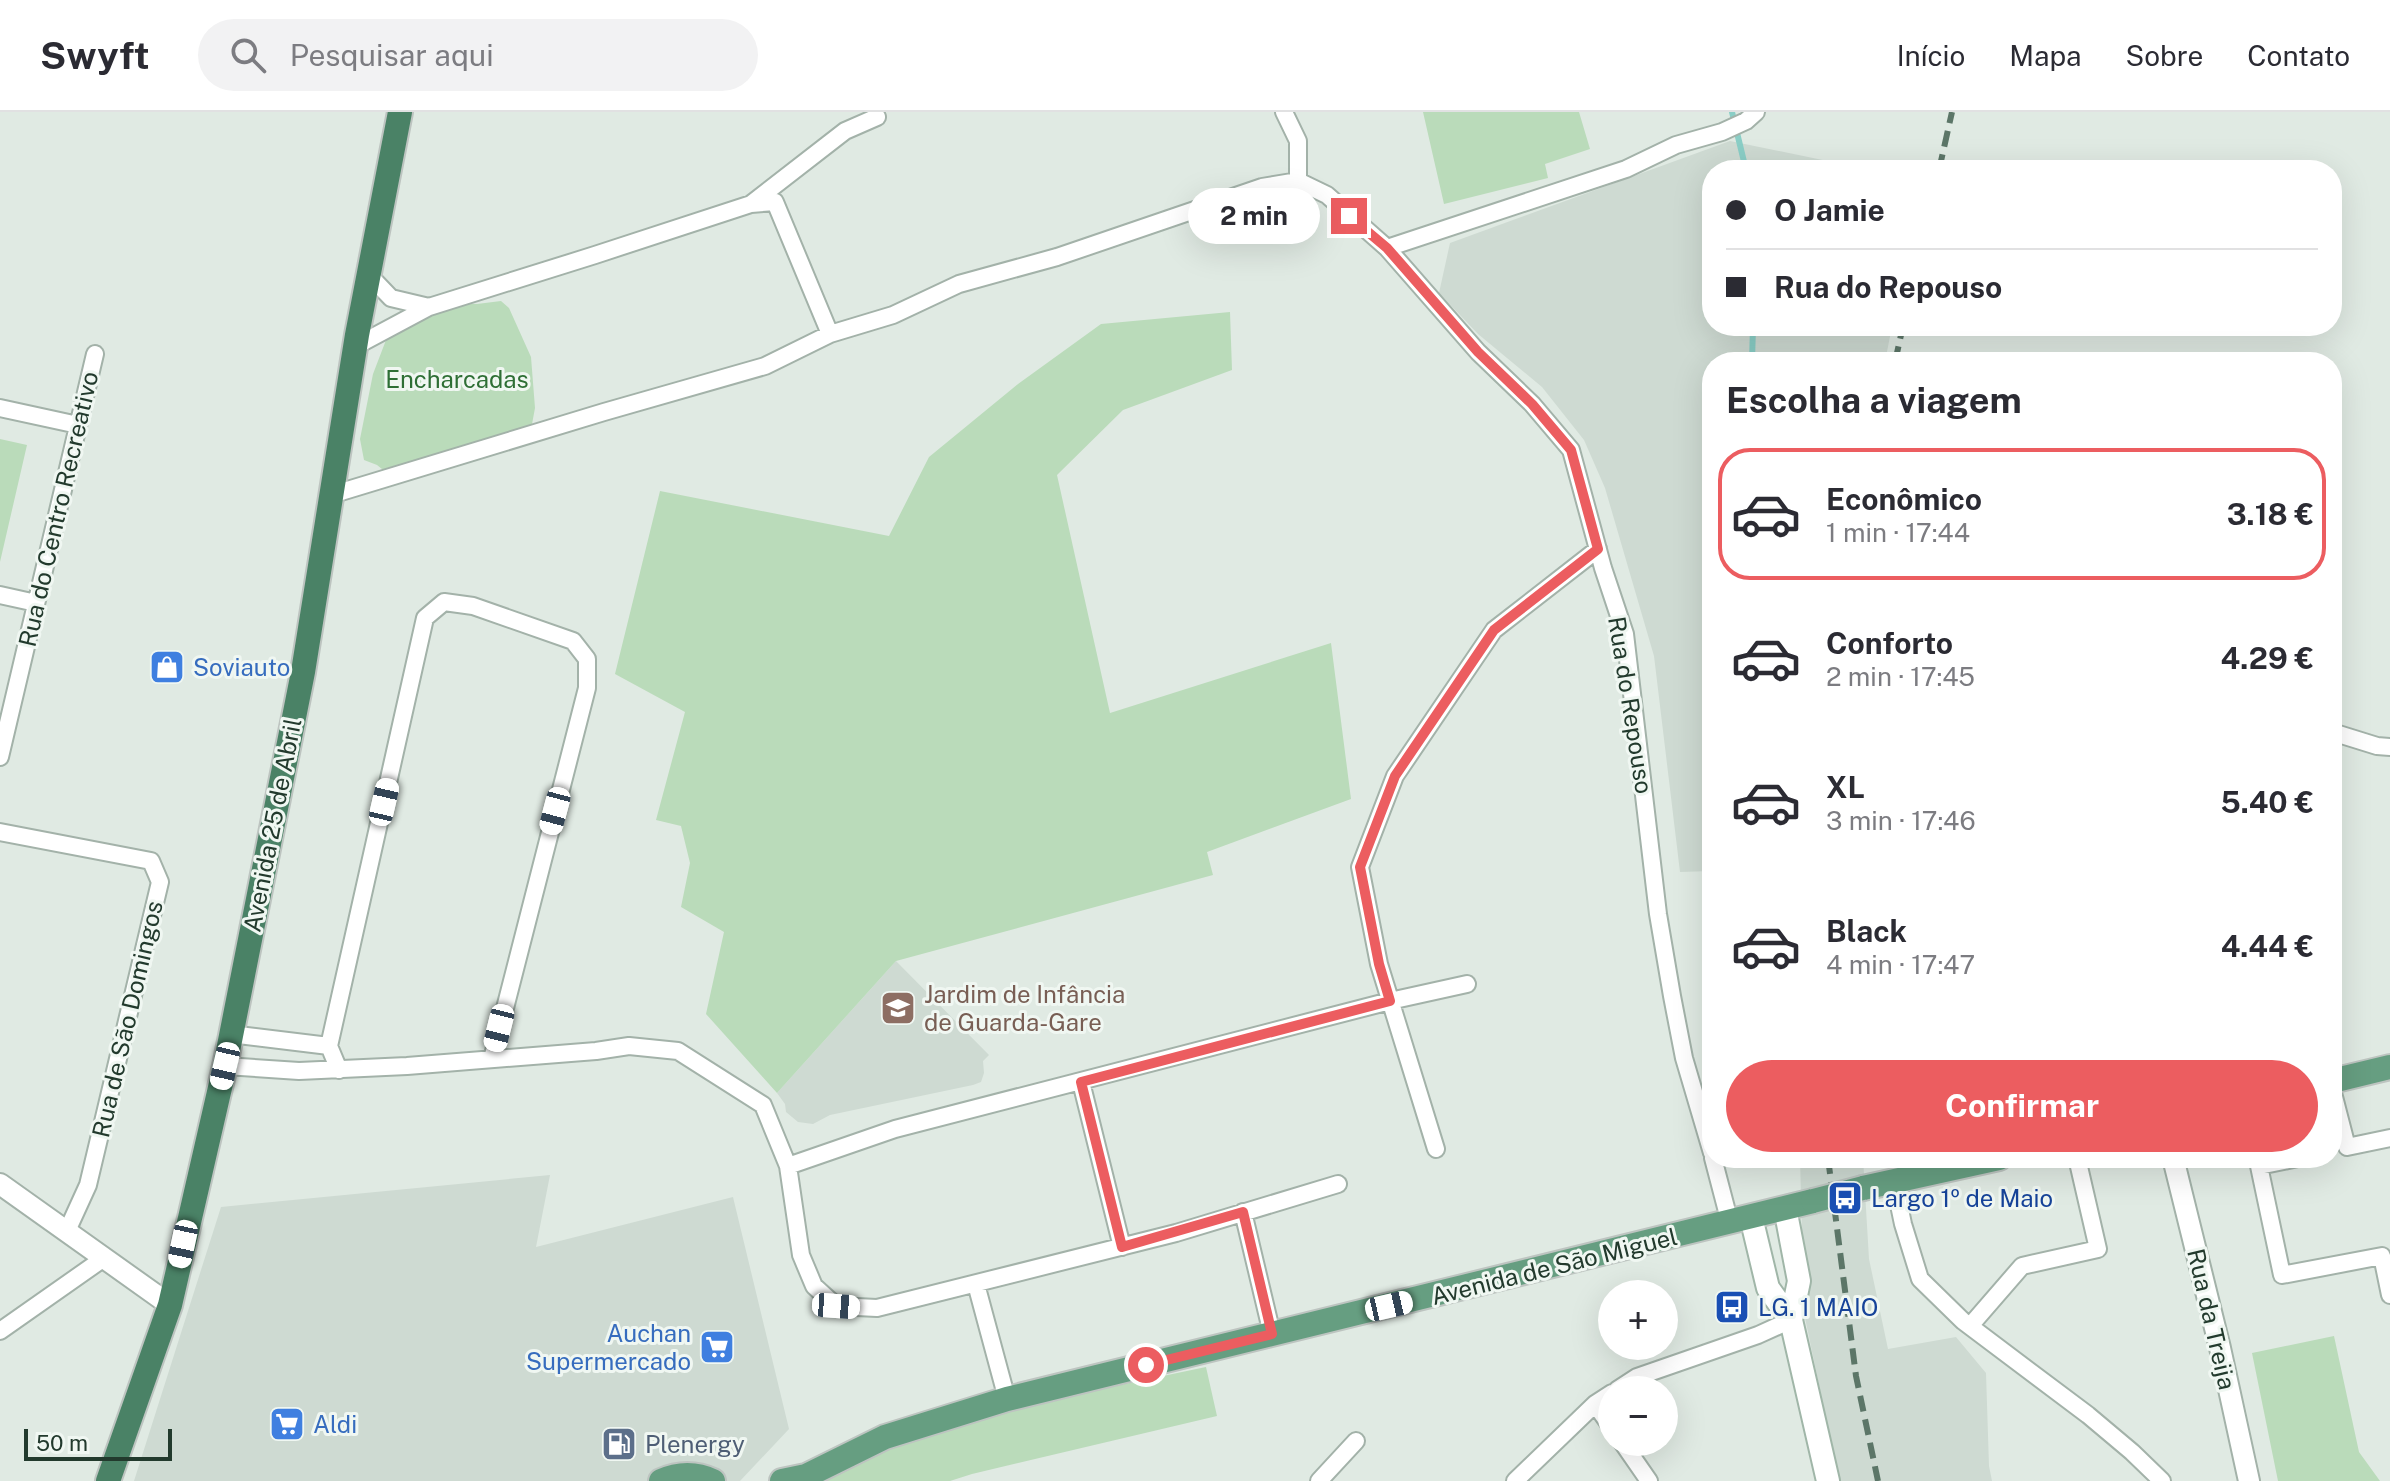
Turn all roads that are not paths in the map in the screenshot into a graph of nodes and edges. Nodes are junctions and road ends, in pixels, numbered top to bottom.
1 (400, 112) edge
2 (1284, 112) edge
3 (1756, 112) edge
4 (877, 117) dead end
5 (1298, 181) junction
6 (751, 204) junction
7 (1387, 248) junction
8 (368, 274) junction
9 (429, 307) junction
10 (830, 334) junction
11 (356, 346) junction
12 (95, 354) dead end
13 (0, 408) edge
14 (78, 425) junction
15 (331, 495) junction
16 (1598, 549) junction
17 (0, 595) edge
18 (36, 603) junction
19 (2342, 735) edge
20 (2390, 747) edge
21 (0, 757) edge
22 (0, 832) edge
23 (1467, 984) dead end
24 (1390, 1001) junction
25 (230, 1034) junction
26 (329, 1046) junction
27 (492, 1059) junction
28 (225, 1066) junction
29 (2390, 1067) edge
30 (339, 1070) junction
31 (2342, 1079) edge
32 (1081, 1082) junction
33 (1702, 1118) edge
34 (2390, 1138) edge
35 (2342, 1148) edge
36 (1436, 1149) dead end
37 (788, 1166) junction
38 (1719, 1168) edge
39 (1953, 1168) edge
40 (2079, 1168) edge
41 (2175, 1168) edge
42 (2259, 1168) edge
43 (1894, 1181) junction
44 (0, 1184) edge
45 (1338, 1184) dead end
46 (1785, 1208) junction
47 (1243, 1212) junction
48 (1741, 1220) junction
49 (67, 1231) junction
50 (1122, 1247) junction
51 (104, 1258) junction
52 (976, 1284) junction
53 (2390, 1295) edge
54 (170, 1305) junction
55 (1791, 1320) junction
56 (1970, 1326) junction
57 (1, 1331) edge
58 (1272, 1334) junction
59 (1640, 1376) edge
60 (1007, 1399) junction
61 (1598, 1402) edge
62 (1595, 1404) junction
63 (1598, 1408) edge
64 (1356, 1441) dead end
65 (1632, 1456) edge
66 (796, 1479) edge
67 (108, 1481) edge
68 (661, 1481) edge
69 (713, 1481) edge
70 (1319, 1481) edge
71 (1515, 1481) edge
72 (1649, 1481) edge
73 (1828, 1481) edge
74 (2162, 1481) edge
75 (2249, 1481) edge

1 - 8 highway, Avenida 25 de Abril
2 - 5 street
3 - 7 street
4 - 6 street
5 - 7 street, Rua do Repouso
5 - 10 street
6 - 9 street
6 - 10 street
7 - 16 street, Rua do Repouso
8 - 9 street
8 - 11 highway, Avenida 25 de Abril
9 - 11 street
10 - 15 street
11 - 15 highway, Avenida 25 de Abril
12 - 14 street, Rua do Centro Recreativo
13 - 14 street
14 - 18 street, Rua do Centro Recreativo
15 - 25 highway, Avenida 25 de Abril
16 - 24 street
16 - 33 street, Rua do Repouso
17 - 18 street
18 - 21 street, Rua do Centro Recreativo
19 - 20 street
22 - 49 street, Rua de São Domingos
23 - 24 street
24 - 32 street
24 - 36 street
25 - 26 street
25 - 28 highway, Avenida 25 de Abril
26 - 27 street
26 - 30 street
27 - 30 street
27 - 37 street
28 - 30 street
28 - 54 highway, Avenida 25 de Abril
29 - 31 main road
32 - 37 street
32 - 50 street
34 - 35 street
37 - 52 street
38 - 48 street, Rua do Repouso
39 - 43 main road, Avenida de São Miguel
40 - 56 street
41 - 75 street, Rua da Treija
42 - 53 street
43 - 46 main road, Avenida de São Miguel, bridge
43 - 56 street
44 - 49 street
45 - 47 street
46 - 48 main road, Avenida de São Miguel
46 - 55 main road
47 - 50 street
47 - 58 street
48 - 55 main road
48 - 58 main road, Avenida de São Miguel
49 - 51 street
50 - 52 street
51 - 54 street
51 - 57 street
52 - 60 street
54 - 67 highway, Avenida 25 de Abril
55 - 59 street
55 - 73 main road
56 - 74 street
58 - 60 main road, Avenida de São Miguel
60 - 66 main road, Avenida de São Miguel
61 - 62 street
62 - 63 street
62 - 71 street
64 - 70 street
65 - 72 street
68 - 69 main road

